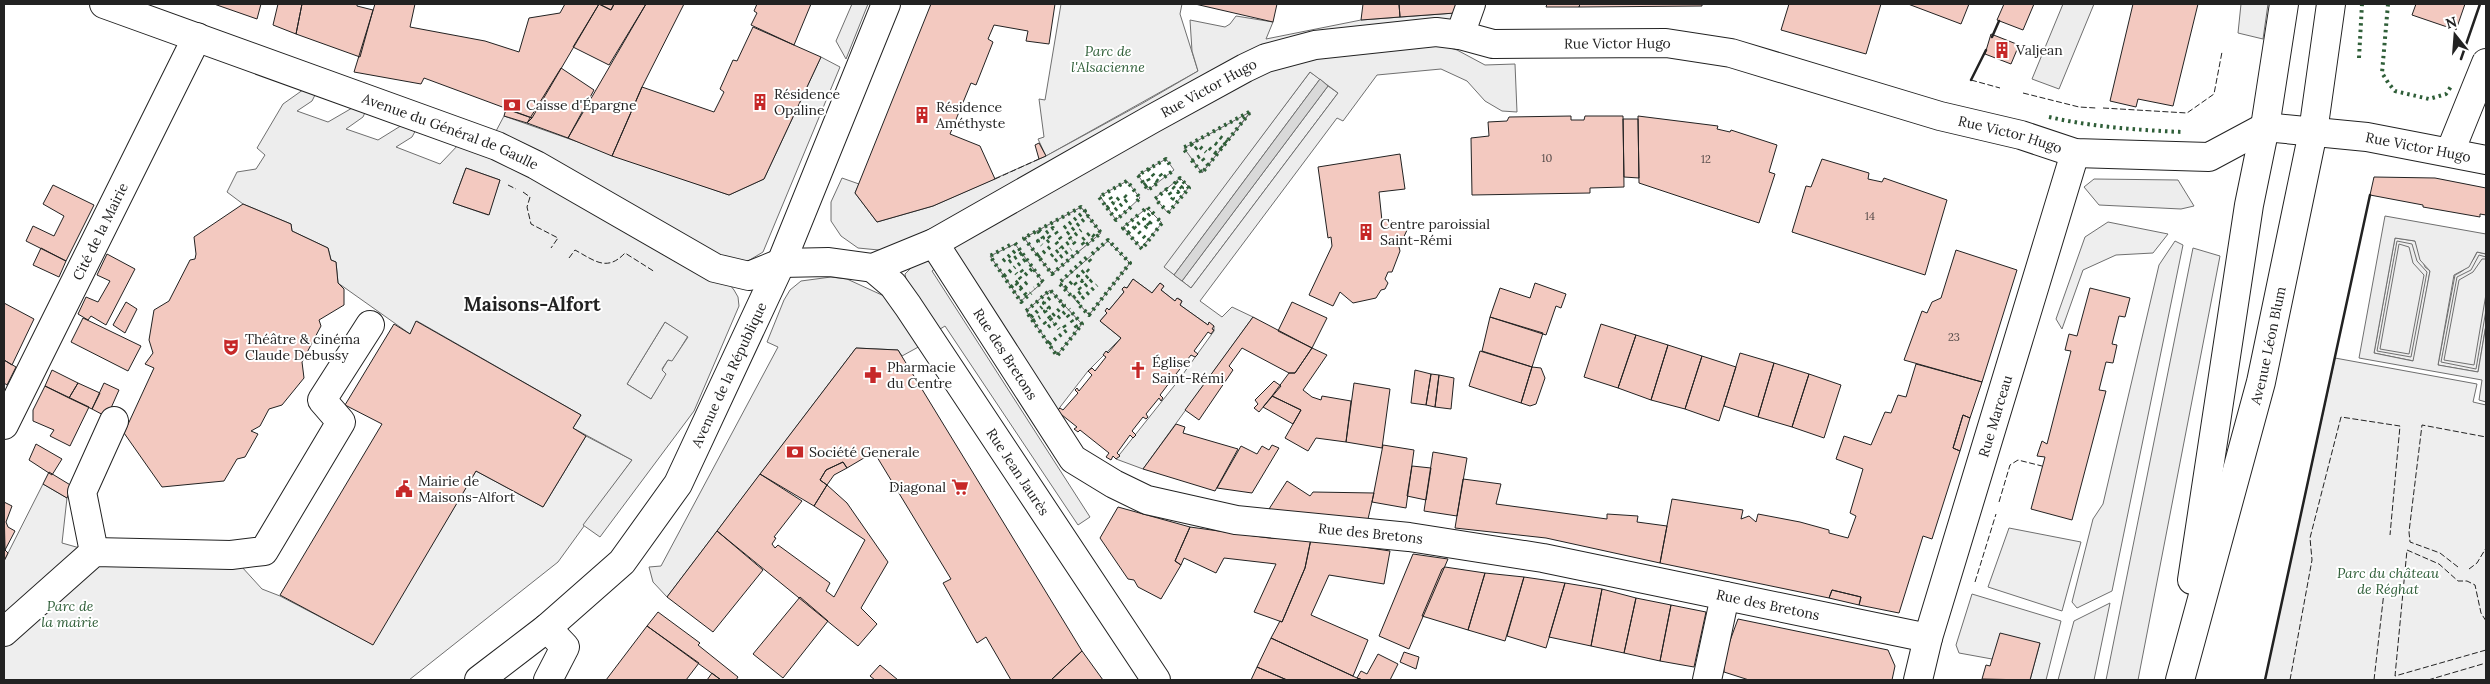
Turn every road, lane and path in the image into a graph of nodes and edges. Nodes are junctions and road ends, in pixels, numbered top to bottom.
1 (104, 4) edge
2 (886, 4) edge
3 (1471, 4) edge
4 (2284, 4) edge
5 (2331, 4) edge
6 (1460, 35) junction
7 (197, 37) junction
8 (2486, 63) edge
9 (2265, 127) junction
10 (2313, 132) junction
11 (2450, 152) junction
12 (2075, 153) junction
13 (2486, 160) edge
14 (934, 242) junction
15 (781, 263) junction
16 (873, 268) junction
17 (370, 325) dead end
18 (114, 421) dead end
19 (4, 425) edge
20 (94, 552) junction
21 (1725, 596) junction
22 (547, 628) junction
23 (4, 632) edge
24 (1928, 638) junction
25 (479, 680) edge
26 (548, 680) edge
27 (1156, 680) edge
28 (1707, 680) edge
29 (1918, 680) edge
30 (2178, 680) edge

1 - 7 street, Avenue du Général de Gaulle
2 - 15 street, Avenue de la République
3 - 6 street
4 - 9 street, Avenue Léon Blum
5 - 10 street, Avenue Léon Blum
6 - 12 street, Rue Victor Hugo
6 - 14 street, Rue Victor Hugo
7 - 15 street, Avenue du Général de Gaulle
7 - 19 street, Cité de la Mairie
8 - 11 street
9 - 10 street, Rue Victor Hugo
9 - 12 street, Rue Victor Hugo
9 - 30 street, Avenue Léon Blum
10 - 11 street, Rue Victor Hugo
10 - 30 street, Avenue Léon Blum
11 - 13 street, Rue Victor Hugo
12 - 24 street, Rue Marceau
14 - 16 street, Rue Victor Hugo
14 - 21 street, Rue des Bretons
15 - 16 street
15 - 22 street, Avenue de la République
16 - 27 street, Rue Jean Jaurès
17 - 20 street
18 - 20 street
20 - 23 street
21 - 24 street, Rue des Bretons
21 - 28 street
22 - 25 street, Avenue de la République
22 - 26 street
24 - 29 street, Rue Marceau

